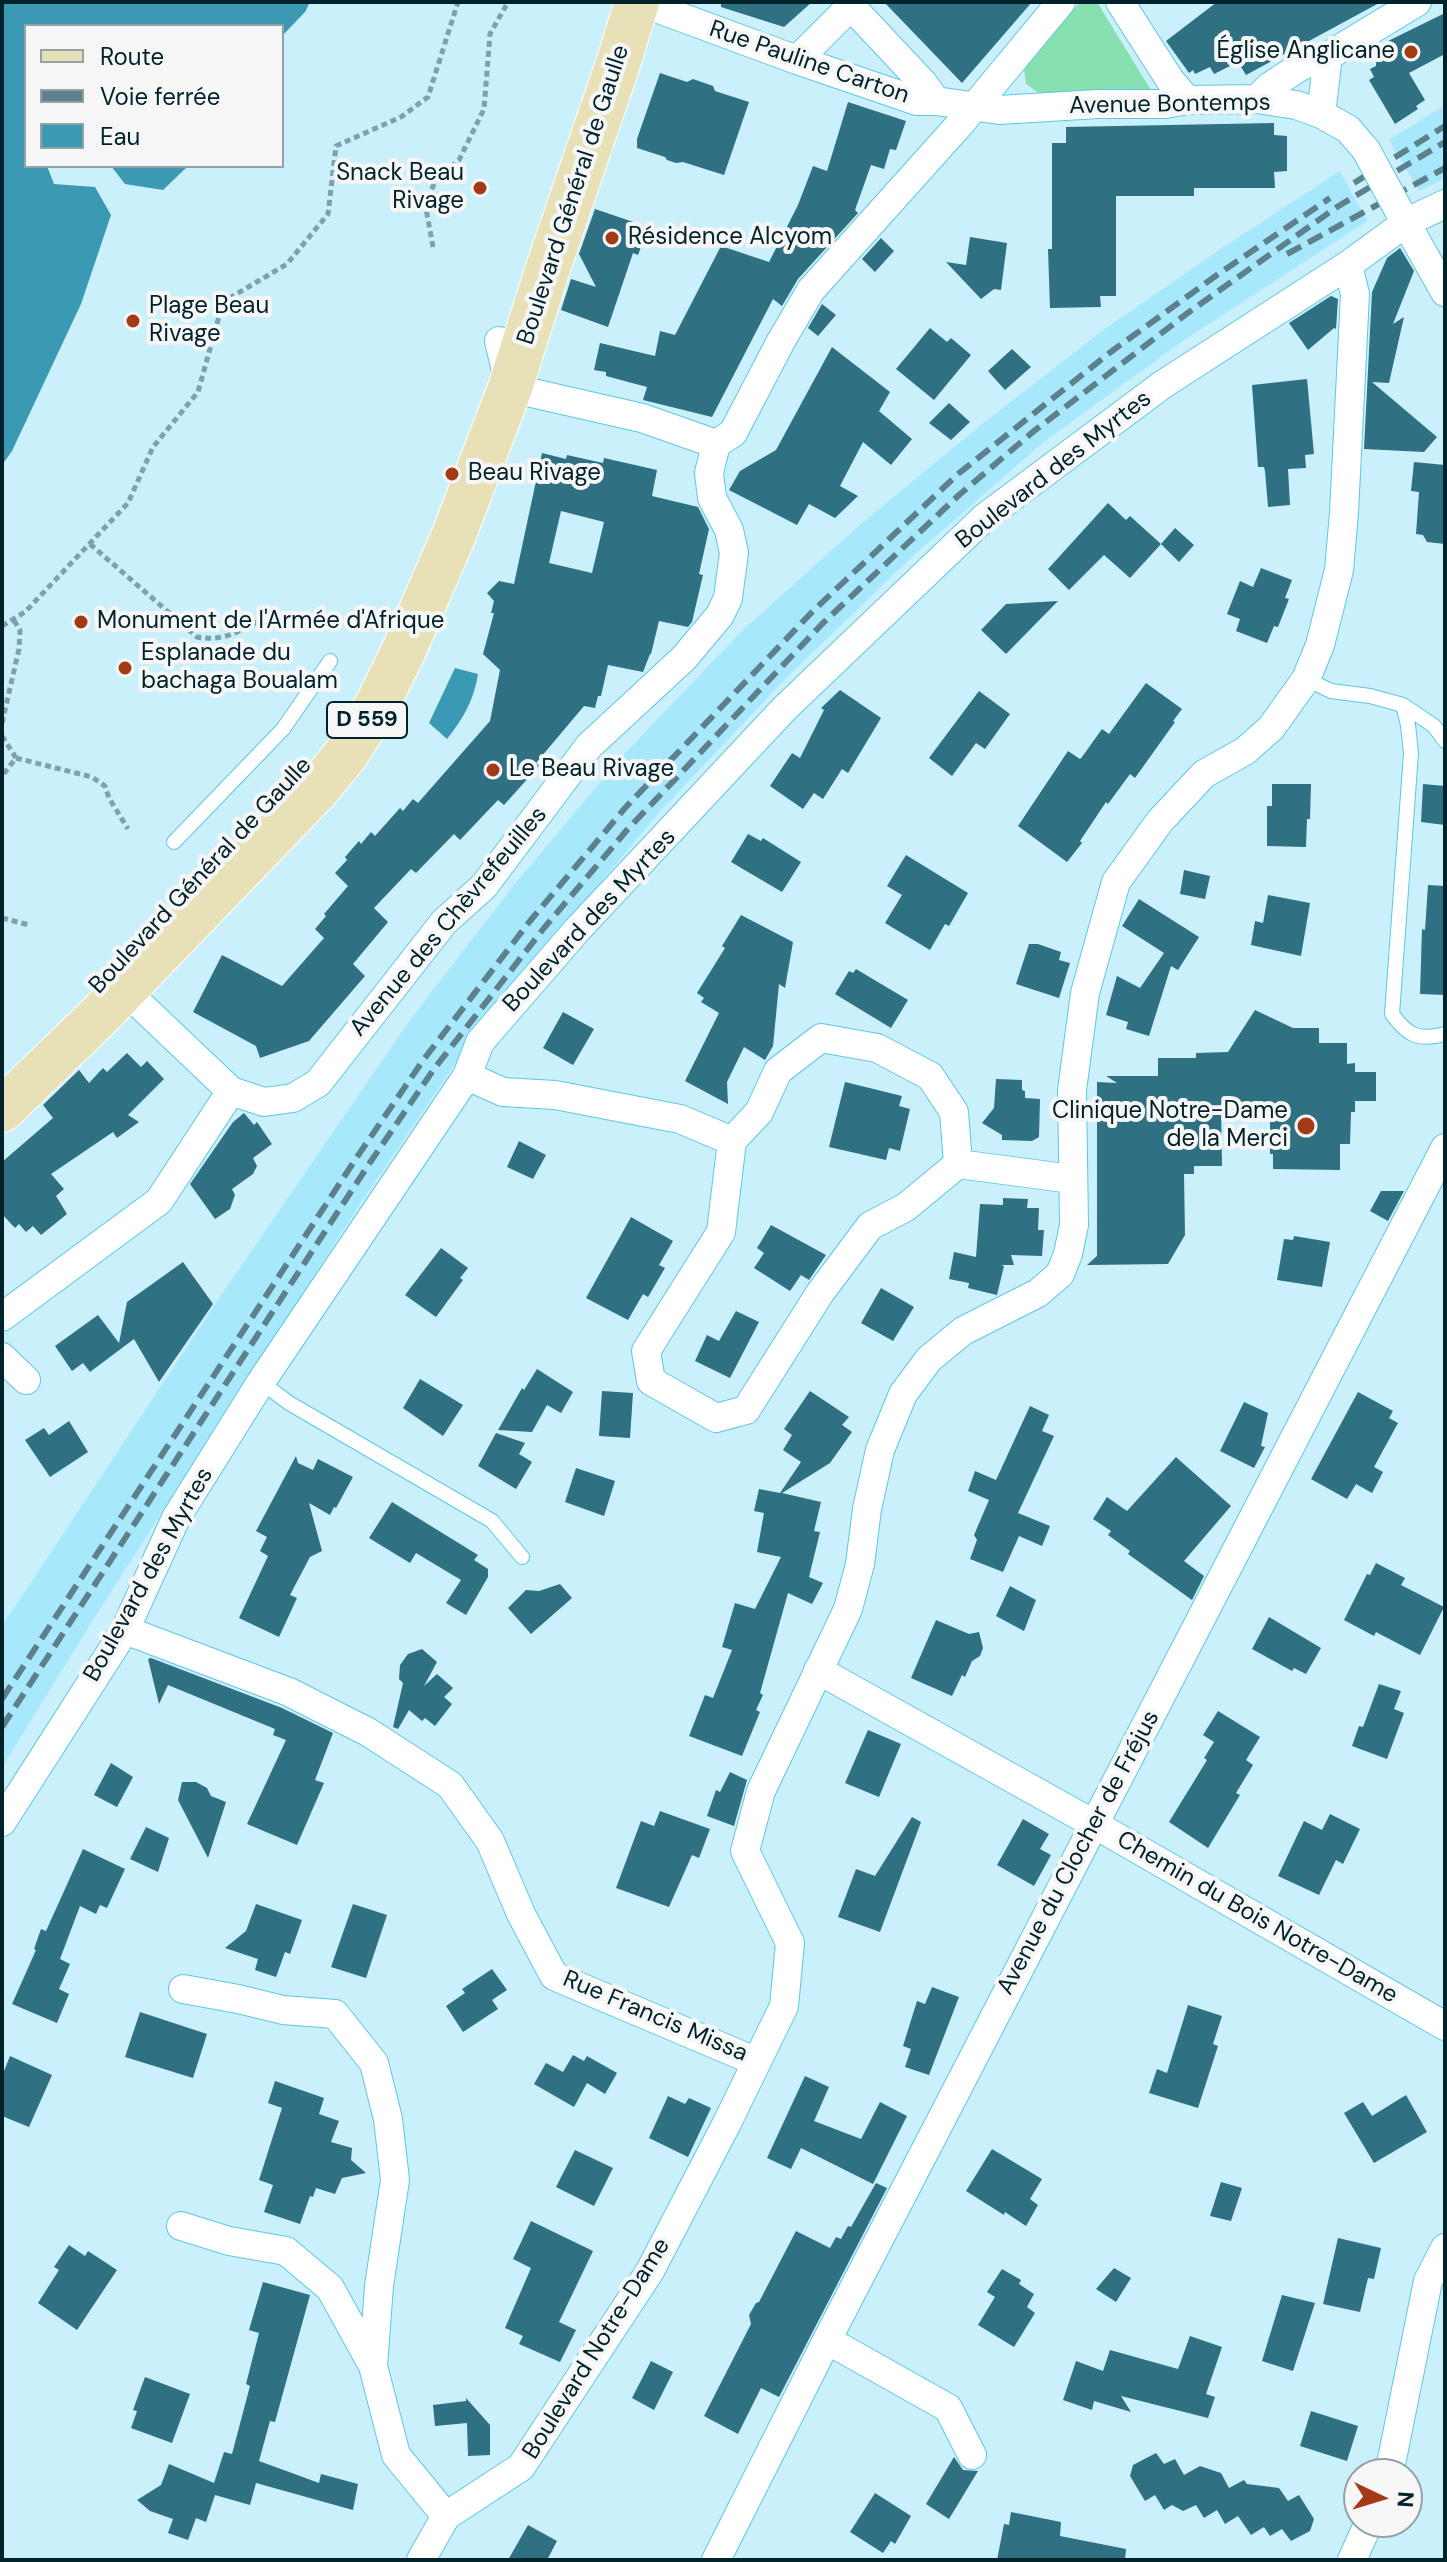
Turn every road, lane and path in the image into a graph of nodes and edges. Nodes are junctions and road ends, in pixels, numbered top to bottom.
1 (458, 2) edge
2 (508, 2) edge
3 (613, 2) edge
4 (638, 2) edge
5 (1061, 2) edge
6 (1120, 2) edge
7 (1417, 2) edge
8 (849, 4) edge
9 (1328, 56) junction
10 (797, 60) junction
11 (1257, 99) junction
12 (1187, 100) junction
13 (936, 101) junction
14 (972, 108) junction
15 (1321, 114) junction
16 (1445, 204) edge
17 (1403, 216) junction
18 (433, 247) dead end
19 (1348, 265) junction
20 (1445, 292) edge
21 (499, 341) junction
22 (510, 388) junction
23 (716, 444) junction
24 (90, 544) junction
25 (13, 619) junction
26 (2, 626) edge
27 (294, 626) dead end
28 (330, 661) dead end
29 (1306, 679) junction
30 (1403, 705) junction
31 (2, 723) edge
32 (2, 736) edge
33 (1445, 741) edge
34 (16, 758) junction
35 (2, 776) edge
36 (128, 829) dead end
37 (174, 842) dead end
38 (2, 918) edge
39 (29, 925) dead end
40 (117, 983) junction
41 (1445, 1034) edge
42 (467, 1076) junction
43 (2, 1079) edge
44 (231, 1091) junction
45 (2, 1110) edge
46 (732, 1141) junction
47 (1445, 1148) edge
48 (958, 1164) junction
49 (1072, 1179) junction
50 (2, 1317) edge
51 (2, 1357) edge
52 (26, 1380) dead end
53 (261, 1382) junction
54 (522, 1557) dead end
55 (125, 1630) junction
56 (818, 1670) junction
57 (2, 1822) edge
58 (1094, 1824) junction
59 (183, 1989) dead end
60 (1445, 2026) edge
61 (757, 2062) junction
62 (181, 2226) dead end
63 (1445, 2248) edge
64 (827, 2340) junction
65 (373, 2366) junction
66 (972, 2455) dead end
67 (1392, 2458) edge
68 (446, 2516) junction
69 (1362, 2538) edge
70 (421, 2560) edge
71 (716, 2560) edge
72 (1352, 2560) edge

1 - 24 path
2 - 18 path
3 - 21 main road, Boulevard Général de Gaulle / D 559
4 - 10 street, Rue Pauline Carton
4 - 22 main road, Boulevard Général de Gaulle / D 559
5 - 14 street
6 - 12 street
7 - 9 street
8 - 10 street
8 - 13 street
9 - 11 street
9 - 15 street
10 - 13 street, Rue Pauline Carton
11 - 12 street, Avenue Bontemps
11 - 15 street, Avenue Bontemps
12 - 14 street, Avenue Bontemps
13 - 14 street, Rue Pauline Carton
14 - 23 street
15 - 17 street, Avenue Bontemps, bridge
16 - 17 street, Boulevard des Myrtes
17 - 19 street, Boulevard des Myrtes
17 - 20 street, Avenue Bontemps
19 - 29 street, Boulevard Notre-Dame
19 - 42 street, Boulevard des Myrtes
21 - 22 street, Boulevard Général de Gaulle
21 - 40 main road, Boulevard Général de Gaulle / D 559
22 - 23 street
22 - 40 main road, Boulevard Général de Gaulle / D 559
23 - 44 street, Avenue des Chèvrefeuilles
24 - 25 path
24 - 27 path
25 - 26 path
25 - 31 path
28 - 37 lane
29 - 30 lane
29 - 49 street, Boulevard Notre-Dame
30 - 33 lane
30 - 41 lane
32 - 34 path
34 - 35 path
34 - 36 path
38 - 39 path
40 - 43 main road, Boulevard Général de Gaulle / D 559
40 - 44 street
40 - 45 main road, Boulevard Général de Gaulle / D 559
42 - 46 street
42 - 53 street, Boulevard des Myrtes
44 - 50 street
46 - 48 street
46 - 48 street
47 - 58 street, Avenue du Clocher de Fréjus
48 - 49 street
49 - 56 street, Boulevard Notre-Dame
51 - 52 street
53 - 54 lane
53 - 55 street, Boulevard des Myrtes
55 - 57 street, Boulevard des Myrtes
55 - 61 street, Rue Francis Missa
56 - 58 street, Chemin du Bois Notre-Dame
56 - 61 street, Boulevard Notre-Dame
58 - 60 street, Chemin du Bois Notre-Dame
58 - 64 street, Avenue du Clocher de Fréjus
59 - 65 street
61 - 68 street, Boulevard Notre-Dame
62 - 65 street
63 - 67 street
64 - 66 street
64 - 71 street, Avenue du Clocher de Fréjus
65 - 68 street
68 - 70 street, Boulevard Notre-Dame
69 - 72 street

